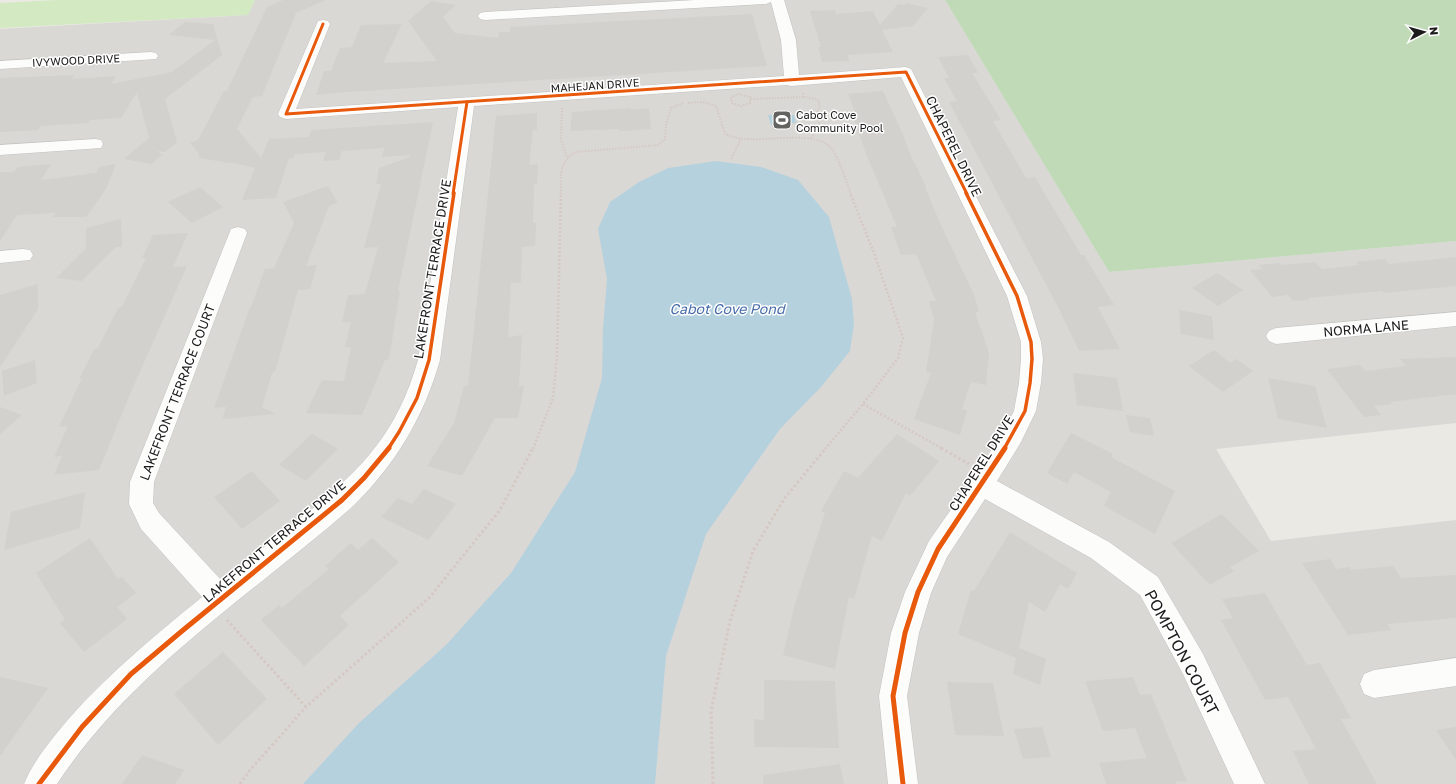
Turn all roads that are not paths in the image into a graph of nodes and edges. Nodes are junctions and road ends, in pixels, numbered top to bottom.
1 (766, 0) edge
2 (777, 0) edge
3 (485, 16) dead end
4 (323, 24) dead end
5 (151, 56) dead end
6 (0, 65) edge
7 (906, 72) joint
8 (796, 84) junction
9 (467, 102) junction
10 (95, 144) dead end
11 (0, 150) edge
12 (238, 233) dead end
13 (23, 255) dead end
14 (0, 257) edge
15 (1456, 319) edge
16 (1276, 336) dead end
17 (976, 474) junction
18 (223, 608) junction
19 (1456, 672) edge
20 (1374, 684) dead end
21 (39, 784) edge
22 (903, 784) edge
23 (1250, 784) edge

1 - 3 street
2 - 8 street
4 - 9 street, MAHEJAN DRIVE
5 - 6 street, IVYWOOD DRIVE
7 - 8 street, MAHEJAN DRIVE
7 - 17 street, CHAPEREL DRIVE
8 - 9 street, MAHEJAN DRIVE
9 - 18 street, LAKEFRONT TERRACE DRIVE
10 - 11 street
12 - 18 street, LAKEFRONT TERRACE COURT
13 - 14 street
15 - 16 street, NORMA LANE
17 - 22 street, CHAPEREL DRIVE
17 - 23 street, POMPTON COURT
18 - 21 street, LAKEFRONT TERRACE DRIVE
19 - 20 street

